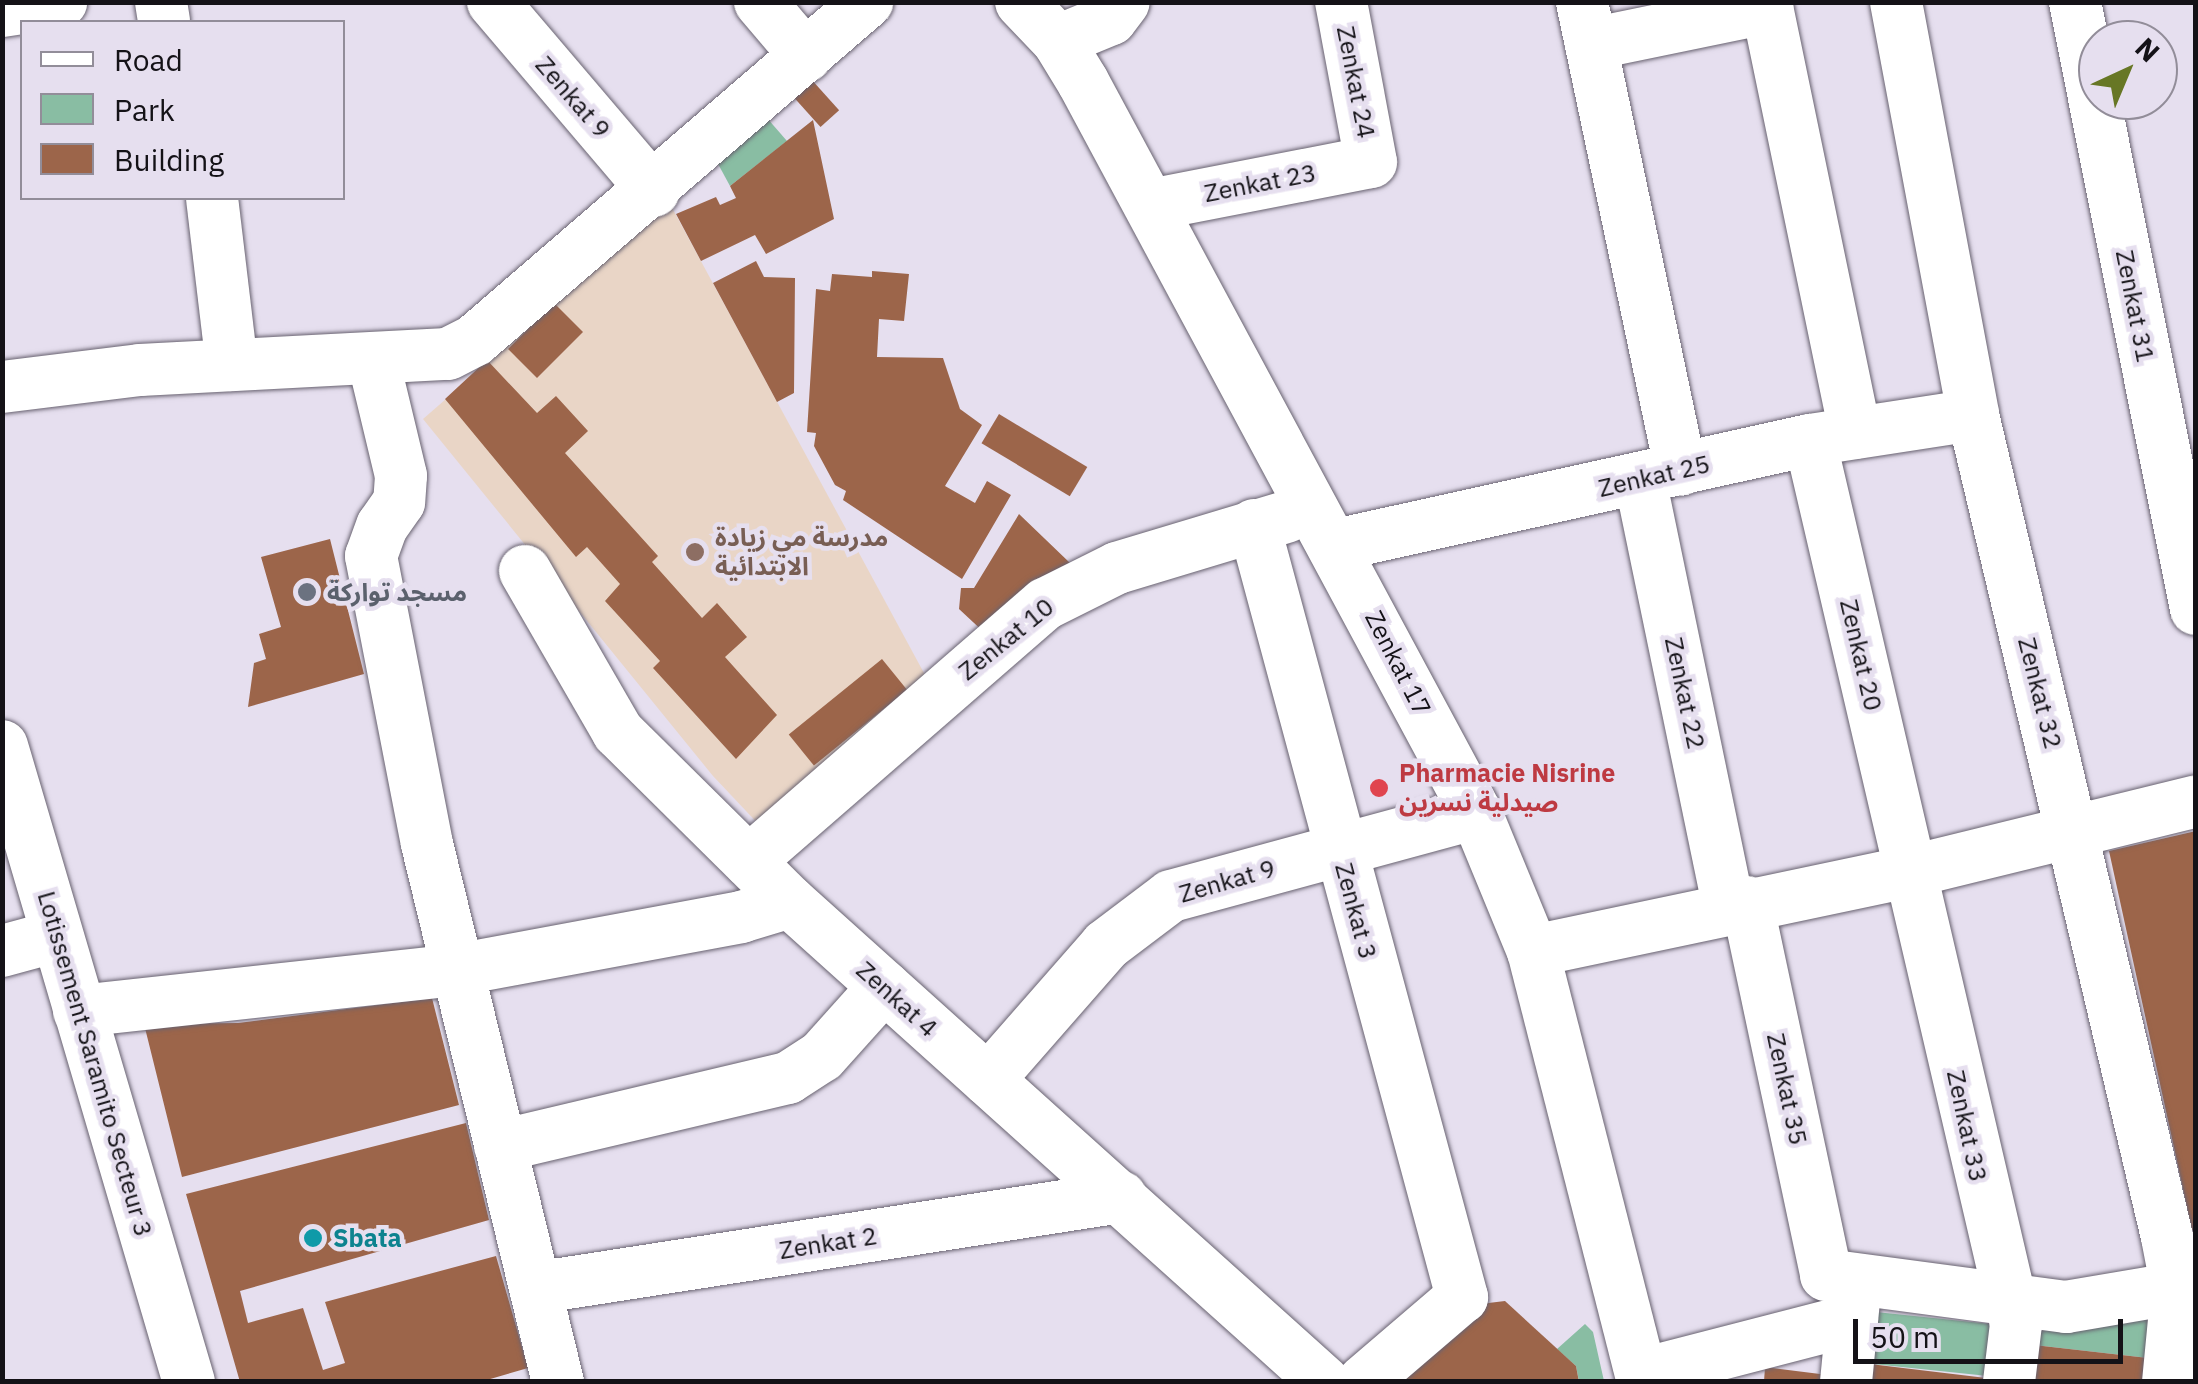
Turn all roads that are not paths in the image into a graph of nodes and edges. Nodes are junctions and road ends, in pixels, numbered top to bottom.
1 (60, 2) edge
2 (492, 2) edge
3 (760, 2) edge
4 (868, 2) edge
5 (1021, 2) edge
6 (1124, 2) edge
7 (1341, 2) edge
8 (1896, 2) edge
9 (2074, 2) edge
10 (1766, 5) edge
11 (2, 11) edge
12 (1587, 23) edge
13 (1058, 41) junction
14 (806, 56) junction
15 (1371, 162) joint
16 (654, 190) junction
17 (212, 200) edge
18 (1150, 205) junction
19 (373, 358) junction
20 (232, 364) junction
21 (2, 387) edge
22 (1973, 415) junction
23 (1832, 436) junction
24 (2181, 454) edge
25 (1660, 475) junction
26 (1254, 525) junction
27 (1326, 527) junction
28 (525, 571) dead end
29 (2196, 609) edge
30 (5, 766) edge
31 (2196, 801) edge
32 (1476, 813) junction
33 (2074, 832) junction
34 (1339, 850) junction
35 (749, 861) junction
36 (1912, 871) junction
37 (790, 902) junction
38 (1738, 905) junction
39 (57, 936) junction
40 (2, 951) edge
41 (1534, 951) junction
42 (456, 970) junction
43 (884, 987) junction
44 (79, 1011) junction
45 (988, 1080) junction
46 (500, 1146) junction
47 (1121, 1197) junction
48 (2186, 1287) edge
49 (535, 1288) junction
50 (1845, 1291) junction
51 (2008, 1300) junction
52 (1643, 1378) edge
53 (1330, 1381) edge
54 (189, 1382) edge
55 (558, 1382) edge
56 (1846, 1382) edge
57 (2009, 1382) edge
58 (2168, 1382) edge

1 - 11 street
2 - 16 street, Zenkat 9
3 - 14 street
4 - 14 street
5 - 13 street, Zenkat 17
6 - 13 street
7 - 15 street, Zenkat 24
8 - 22 street, Zenkat 32
9 - 24 street, Zenkat 31
10 - 12 street
10 - 23 street, Zenkat 20
12 - 25 street, Zenkat 22
13 - 18 street, Zenkat 17
14 - 16 street
15 - 18 street, Zenkat 23
16 - 19 street
17 - 20 street
18 - 27 street, Zenkat 17
19 - 20 street
19 - 42 street
20 - 21 street
22 - 23 street, Zenkat 25
22 - 33 street, Zenkat 32
23 - 25 street, Zenkat 25
23 - 36 street, Zenkat 20
24 - 29 street, Zenkat 31
25 - 27 street, Zenkat 25
25 - 38 street, Zenkat 22
26 - 27 street, Zenkat 10
26 - 34 street, Zenkat 3
26 - 35 street, Zenkat 10
27 - 32 street, Zenkat 17
28 - 35 street, Zenkat 4
30 - 39 street, Lotissement Saramito Secteur 3
31 - 33 street
32 - 34 street, Zenkat 9
32 - 41 street, Zenkat 17
33 - 36 street
33 - 48 street, Zenkat 32
34 - 45 street, Zenkat 9
34 - 53 street, Zenkat 3
35 - 37 street, Zenkat 4
36 - 38 street
36 - 51 street, Zenkat 33
37 - 42 street
37 - 43 street, Zenkat 4
38 - 41 street
38 - 50 street, Zenkat 35
39 - 40 street
39 - 44 street, Lotissement Saramito Secteur 3
41 - 52 street, Zenkat 17
42 - 44 street
42 - 46 street
43 - 45 street, Zenkat 4
43 - 46 street
44 - 54 street, Lotissement Saramito Secteur 3
45 - 47 street, Zenkat 4
46 - 49 street
47 - 49 street, Zenkat 2
47 - 53 street, Zenkat 4
48 - 51 street
48 - 58 street, Zenkat 32
49 - 55 street
50 - 51 street
50 - 52 street
50 - 56 street, Zenkat 35
51 - 57 street, Zenkat 33

